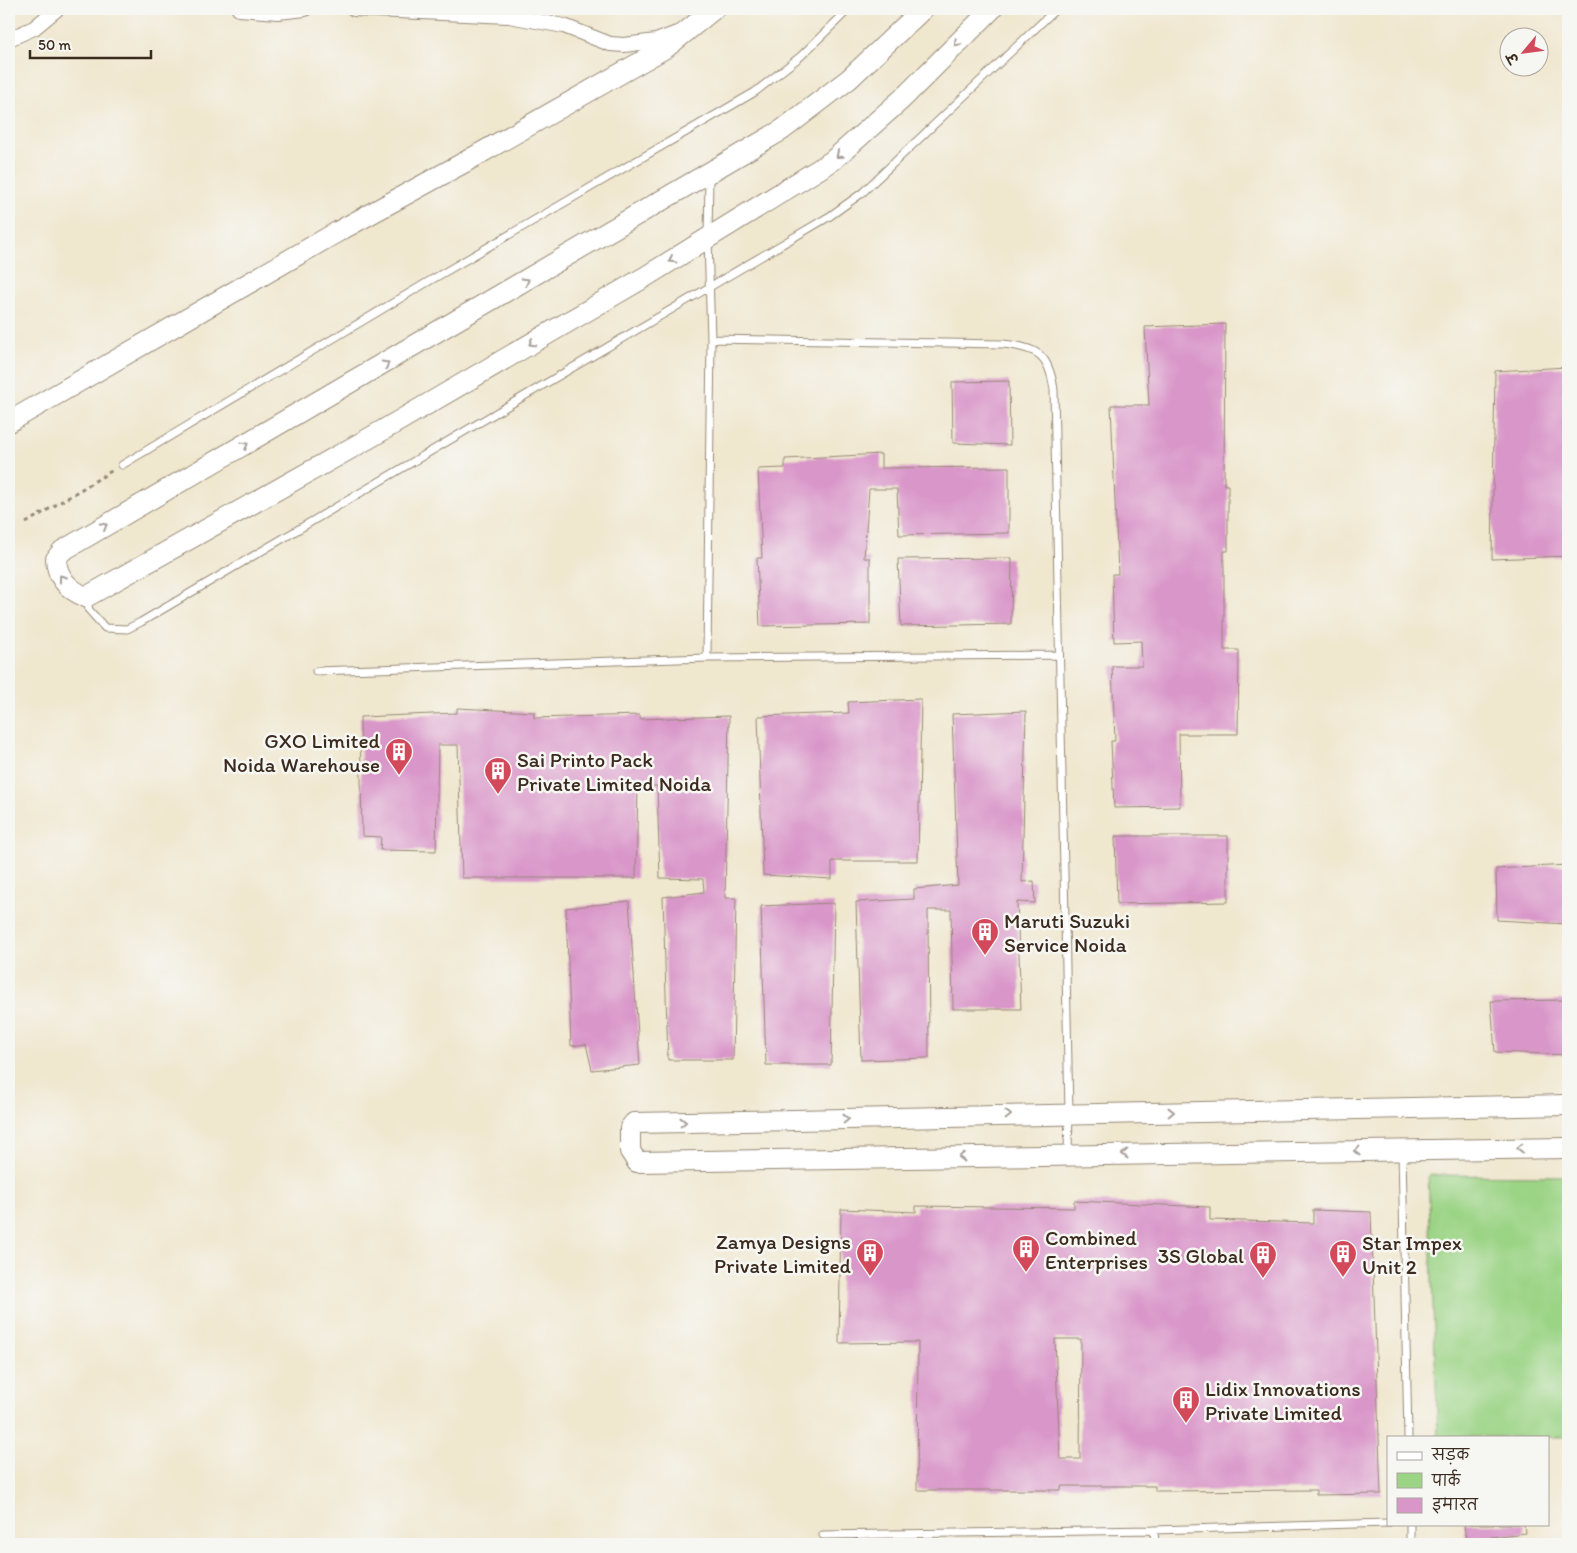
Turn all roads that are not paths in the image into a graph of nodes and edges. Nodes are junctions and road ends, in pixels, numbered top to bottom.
1 (56, 9) edge
2 (239, 9) edge
3 (305, 9) edge
4 (354, 9) edge
5 (714, 9) edge
6 (849, 9) edge
7 (923, 9) edge
8 (992, 9) edge
9 (1056, 9) edge
10 (693, 27) junction
11 (9, 39) edge
12 (709, 173) junction
13 (708, 239) junction
14 (709, 286) junction
15 (711, 338) junction
16 (9, 422) edge
17 (122, 465) road end
18 (86, 597) junction
19 (1059, 655) junction
20 (707, 658) junction
21 (316, 671) dead end
22 (1568, 1105) edge
23 (1069, 1114) junction
24 (1568, 1148) edge
25 (1402, 1150) junction
26 (1068, 1155) junction
27 (1408, 1436) edge
28 (1387, 1523) edge
29 (1410, 1526) edge
30 (1154, 1530) junction
31 (823, 1534) dead end
32 (1155, 1544) edge
33 (1410, 1544) edge

1 - 11 street
2 - 3 street
4 - 10 street
5 - 10 street
6 - 17 lane
7 - 12 street
8 -> 13 street
9 - 14 lane
10 - 16 street
12 - 13 lane
18 -> 12 street
13 - 14 lane
13 -> 18 street
14 - 15 lane
14 - 18 lane
15 - 19 lane
15 - 20 lane
19 - 20 lane
19 - 23 lane
20 - 21 lane
23 -> 22 street
23 - 26 lane
26 -> 23 street
24 -> 25 street
25 -> 26 street
25 - 27 lane
28 - 30 lane
29 - 33 lane
30 - 31 lane
30 - 32 lane

